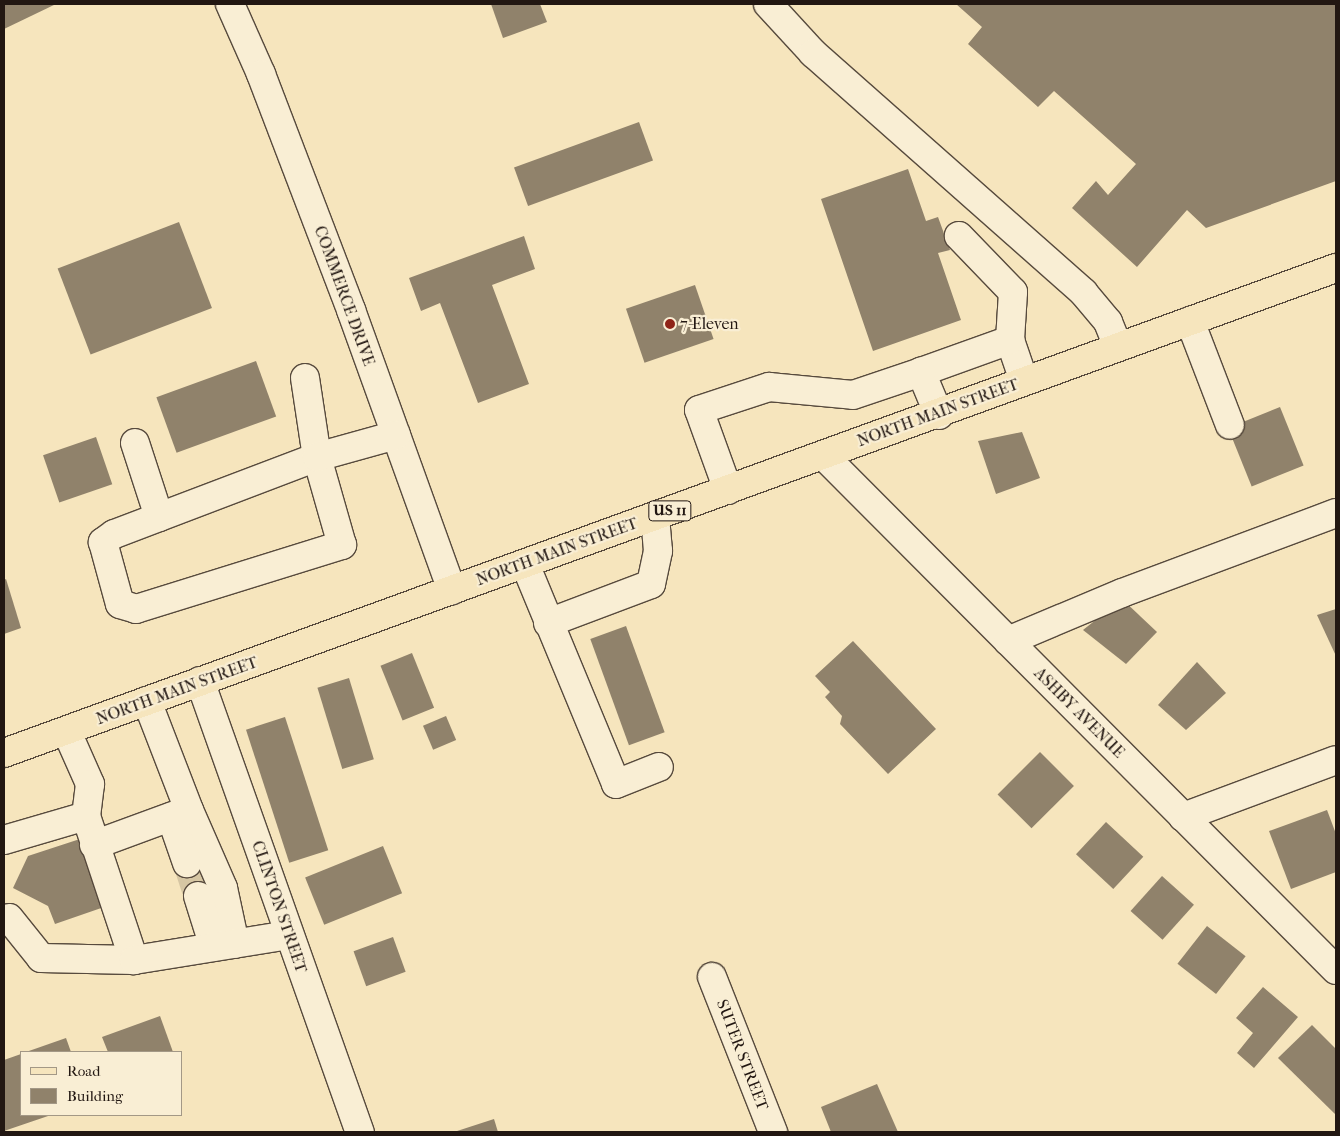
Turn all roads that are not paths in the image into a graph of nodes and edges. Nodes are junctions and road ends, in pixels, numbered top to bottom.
1 (230, 4) edge
2 (768, 4) edge
3 (960, 236) dead end
4 (1336, 268) edge
5 (1190, 321) junction
6 (1010, 340) junction
7 (1118, 347) junction
8 (921, 372) junction
9 (306, 378) dead end
10 (1024, 382) junction
11 (939, 415) junction
12 (1230, 425) dead end
13 (396, 435) junction
14 (134, 443) dead end
15 (823, 455) junction
16 (317, 457) junction
17 (728, 490) junction
18 (1336, 513) edge
19 (655, 516) junction
20 (159, 517) junction
21 (526, 564) junction
22 (452, 590) junction
23 (548, 622) junction
24 (1008, 641) junction
25 (200, 682) junction
26 (147, 701) junction
27 (67, 732) junction
28 (4, 753) edge
29 (1336, 760) edge
30 (659, 767) dead end
31 (180, 814) junction
32 (86, 816) junction
33 (1183, 817) junction
34 (4, 840) edge
35 (94, 845) junction
36 (187, 863) tunnel mouth
37 (198, 896) tunnel mouth
38 (5, 914) edge
39 (288, 935) junction
40 (225, 945) junction
41 (134, 960) junction
42 (1336, 970) edge
43 (712, 976) dead end
44 (360, 1132) edge
45 (773, 1132) edge

1 - 13 street, COMMERCE DRIVE
2 - 7 street
3 - 6 street
4 - 5 main road, NORTH MAIN STREET / US 11
5 - 7 main road, NORTH MAIN STREET / US 11
5 - 12 street
6 - 8 street
6 - 10 street
7 - 10 main road, NORTH MAIN STREET / US 11
8 - 11 street
8 - 17 street
9 - 16 street
10 - 11 main road, NORTH MAIN STREET / US 11
11 - 15 main road, NORTH MAIN STREET / US 11
13 - 16 street
13 - 22 street, COMMERCE DRIVE
14 - 20 street
15 - 17 main road, NORTH MAIN STREET / US 11
15 - 24 street, ASHBY AVENUE
16 - 20 street
16 - 20 street
17 - 19 main road, NORTH MAIN STREET / US 11
18 - 24 street
19 - 21 main road, NORTH MAIN STREET / US 11
19 - 23 street
21 - 22 main road, NORTH MAIN STREET / US 11
21 - 23 street
22 - 25 main road, NORTH MAIN STREET / US 11
23 - 30 street
24 - 33 street, ASHBY AVENUE
25 - 26 main road, NORTH MAIN STREET / US 11
25 - 39 street, CLINTON STREET
26 - 27 main road, NORTH MAIN STREET / US 11
26 - 31 street
27 - 28 main road, NORTH MAIN STREET / US 11
27 - 32 street
29 - 33 street
31 - 35 street
31 - 36 street
31 - 40 street
32 - 34 street
32 - 35 street
33 - 42 street, ASHBY AVENUE
35 - 41 street
37 - 40 street
38 - 41 street
39 - 40 street
39 - 44 street, CLINTON STREET
40 - 41 street
43 - 45 street, SUTER STREET

